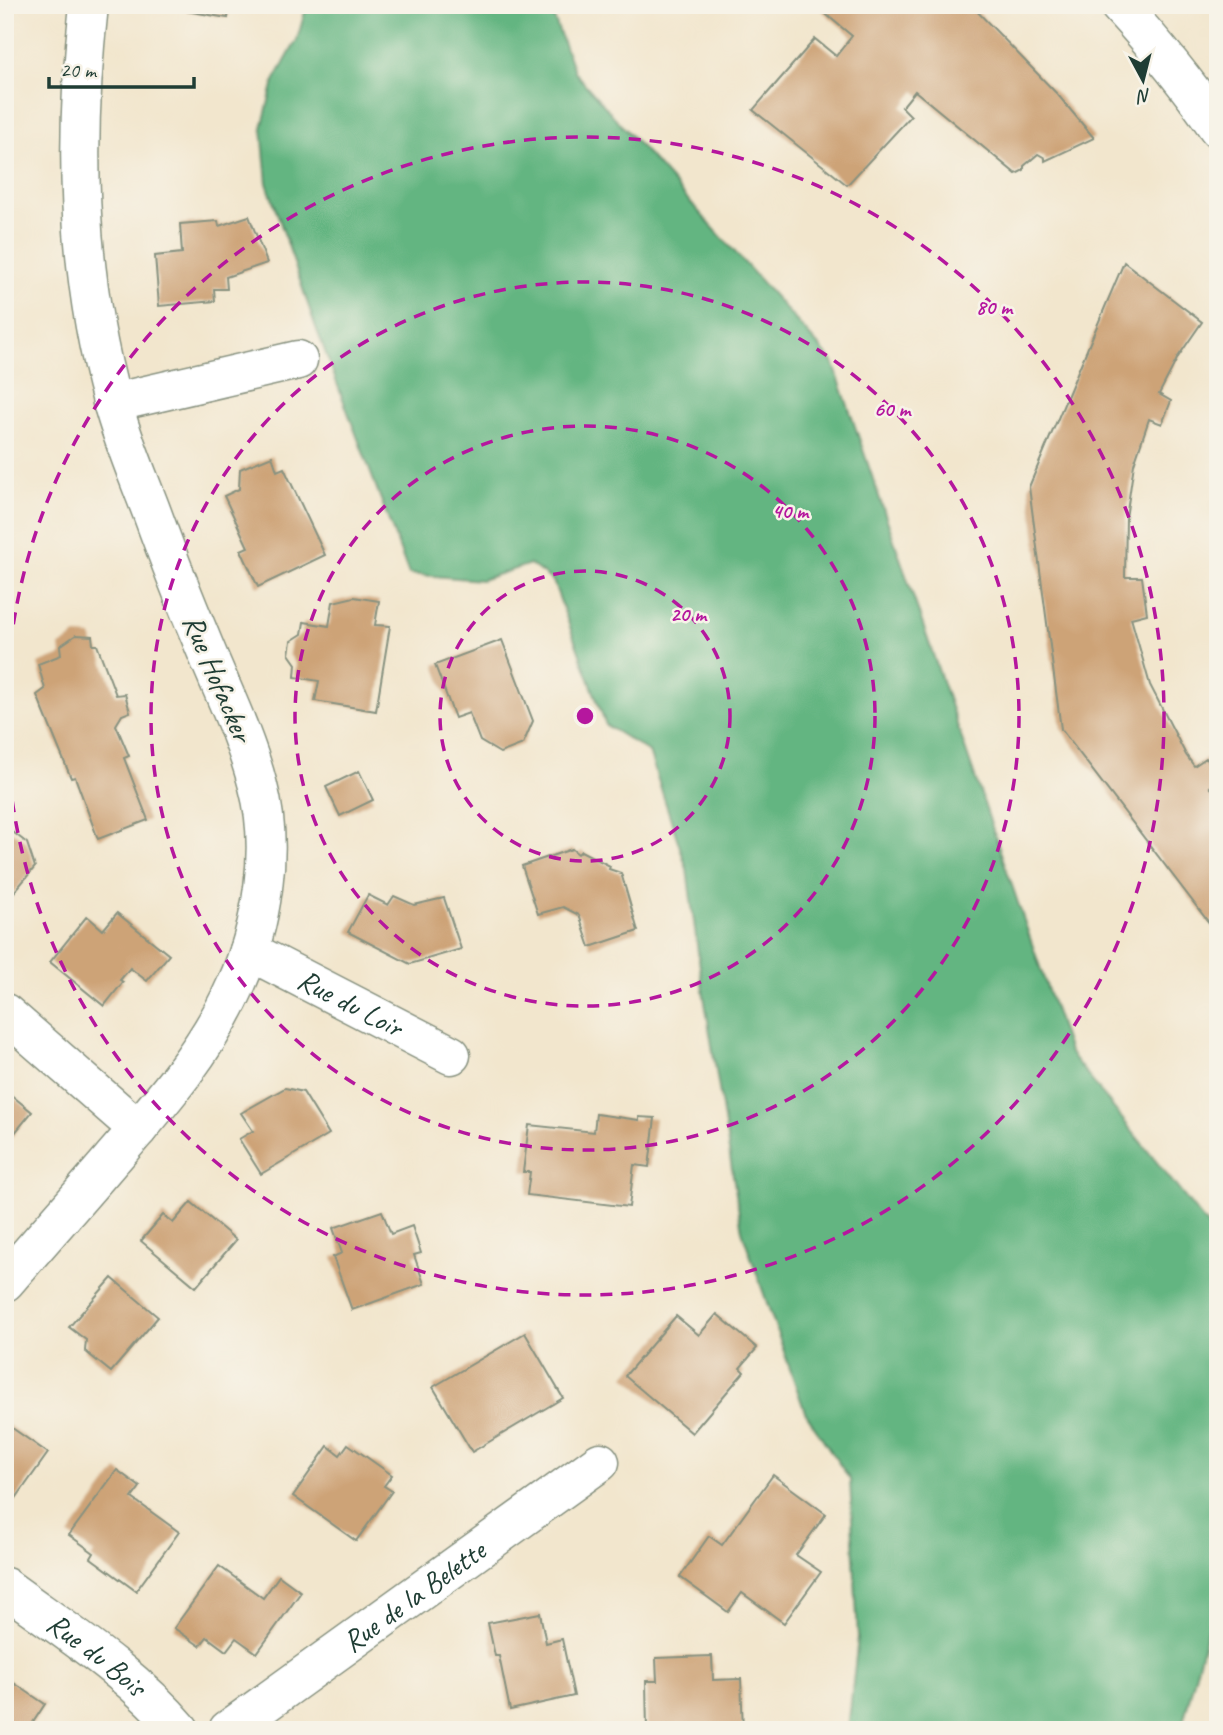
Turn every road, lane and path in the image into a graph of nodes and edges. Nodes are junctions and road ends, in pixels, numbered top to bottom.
1 (89, 5) edge
2 (1119, 5) edge
3 (1218, 128) edge
4 (298, 360) dead end
5 (112, 403) junction
6 (249, 951) junction
7 (5, 1013) edge
8 (452, 1055) dead end
9 (138, 1129) junction
10 (5, 1282) edge
11 (600, 1462) dead end
12 (5, 1587) edge
13 (180, 1730) edge
14 (228, 1730) edge

1 - 5 street, Rue Hofacker
2 - 3 street
4 - 5 street
5 - 6 street, Rue Hofacker
6 - 8 street, Rue du Loir
6 - 9 street, Rue Hofacker
7 - 9 street
9 - 10 street, Rue Hofacker
11 - 14 street, Rue de la Belette
12 - 13 street, Rue du Bois

